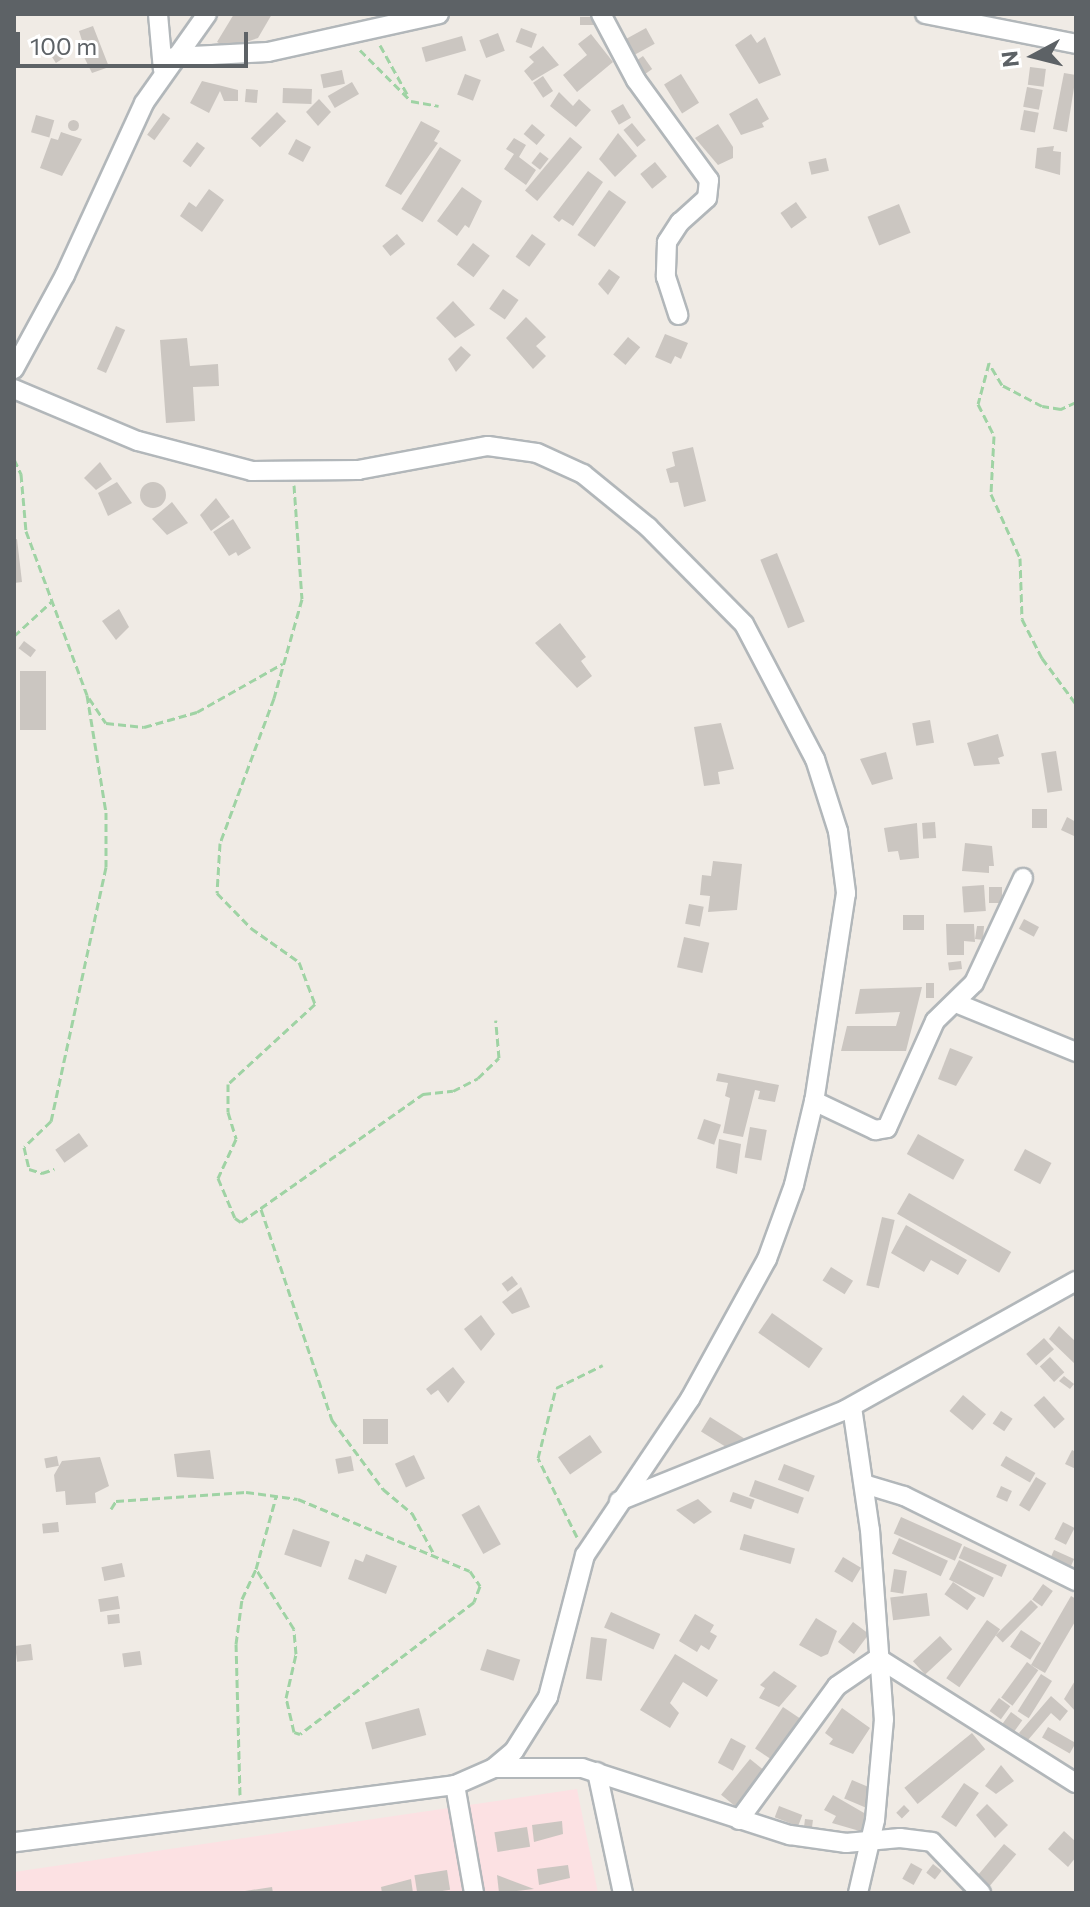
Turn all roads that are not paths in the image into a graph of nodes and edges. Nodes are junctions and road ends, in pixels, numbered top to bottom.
1 (158, 14) edge
2 (207, 14) edge
3 (439, 14) edge
4 (601, 14) edge
5 (925, 14) edge
6 (1007, 21) edge
7 (1076, 44) edge
8 (168, 64) junction
9 (678, 315) dead end
10 (14, 369) edge
11 (14, 389) edge
12 (1023, 878) dead end
13 (956, 1003) junction
14 (1076, 1052) edge
15 (814, 1101) junction
16 (1076, 1281) edge
17 (852, 1407) junction
18 (864, 1484) junction
19 (619, 1501) junction
20 (1076, 1581) edge
21 (878, 1658) junction
22 (494, 1768) junction
23 (597, 1772) junction
24 (1076, 1783) edge
25 (455, 1785) junction
26 (739, 1820) junction
27 (14, 1842) edge
28 (868, 1844) junction
29 (474, 1893) edge
30 (623, 1893) edge
31 (858, 1893) edge
32 (981, 1893) edge

1 - 8 street
2 - 8 street
3 - 8 street
4 - 9 street
5 - 6 street
6 - 7 street
8 - 10 street
11 - 15 street
12 - 13 street
13 - 14 street
13 - 15 street
15 - 19 street
16 - 17 street
17 - 18 street
17 - 19 street
18 - 20 street
18 - 21 street
19 - 22 street
21 - 24 street
21 - 26 street
21 - 28 street
22 - 23 street
22 - 25 street
23 - 26 street
23 - 30 street
25 - 27 street
25 - 29 street
26 - 28 street
28 - 31 street
28 - 32 street

